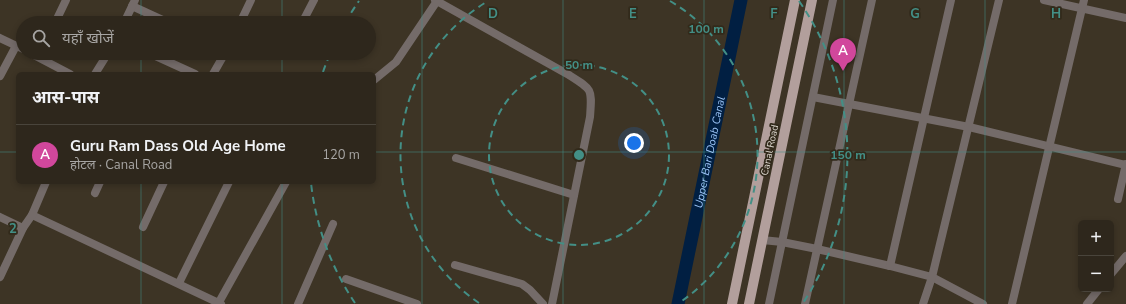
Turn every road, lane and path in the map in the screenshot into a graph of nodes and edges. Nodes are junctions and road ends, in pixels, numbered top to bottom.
1 (66, 0) edge
2 (251, 0) edge
3 (314, 0) edge
4 (436, 0) edge
5 (795, 0) edge
6 (812, 0) edge
7 (833, 0) edge
8 (872, 0) edge
9 (951, 0) edge
10 (999, 0) edge
11 (1044, 0) edge
12 (133, 3) edge
13 (1083, 4) edge
14 (58, 16) edge
15 (127, 16) edge
16 (156, 16) edge
17 (243, 16) edge
18 (306, 16) edge
19 (1126, 18) edge
20 (0, 38) edge
21 (16, 46) edge
22 (16, 52) edge
23 (48, 60) edge
24 (104, 60) edge
25 (164, 60) edge
26 (221, 60) edge
27 (67, 72) edge
28 (96, 72) edge
29 (191, 72) edge
30 (214, 72) edge
31 (0, 76) edge
32 (376, 78) edge
33 (813, 97) junction
34 (848, 104) junction
35 (924, 118) junction
36 (969, 127) junction
37 (1050, 147) junction
38 (456, 158) dead end
39 (1126, 165) edge
40 (45, 184) edge
41 (99, 184) edge
42 (163, 184) edge
43 (227, 184) edge
44 (285, 184) edge
45 (95, 193) dead end
46 (574, 195) junction
47 (1118, 199) dead end
48 (32, 215) junction
49 (0, 217) edge
50 (333, 224) dead end
51 (143, 227) dead end
52 (23, 228) junction
53 (762, 240) junction
54 (782, 242) junction
55 (817, 249) junction
56 (1126, 256) edge
57 (456, 266) dead end
58 (890, 266) junction
59 (1114, 270) edge
60 (0, 277) edge
61 (932, 277) junction
62 (346, 279) dead end
63 (179, 283) junction
64 (1097, 292) edge
65 (219, 304) edge
66 (298, 304) edge
67 (417, 304) edge
68 (543, 304) edge
69 (552, 304) edge
70 (732, 304) edge
71 (749, 304) edge
72 (769, 304) edge
73 (805, 304) edge
74 (923, 304) edge
75 (983, 304) edge
76 (1012, 304) edge
77 (1087, 304) edge

1 - 14 street
2 - 17 street
3 - 18 street
4 - 32 street
4 - 46 street
5 - 70 main road, Canal Road
6 - 53 main road, Canal Road
7 - 33 street
8 - 34 street
9 - 35 street
10 - 36 street
11 - 13 street
12 - 15 street
12 - 16 street
13 - 19 street
13 - 37 street
20 - 21 street
22 - 31 street
23 - 27 street
24 - 28 street
25 - 29 street
26 - 30 street
33 - 34 street
33 - 54 street
34 - 35 street
34 - 55 street
35 - 36 street
35 - 58 street
36 - 37 street
36 - 61 street
37 - 39 street
37 - 76 street
38 - 46 street
39 - 47 street
40 - 48 street
41 - 45 street
42 - 51 street
43 - 63 street
44 - 65 street
46 - 69 street
48 - 52 street
48 - 63 street
49 - 52 street
50 - 66 street
52 - 60 street
53 - 54 street
53 - 71 main road, Canal Road
54 - 55 street
54 - 72 street
55 - 58 street
55 - 73 street
56 - 59 street
57 - 68 street
58 - 61 street
61 - 74 street
61 - 75 street
62 - 67 street
63 - 65 street
64 - 77 street

